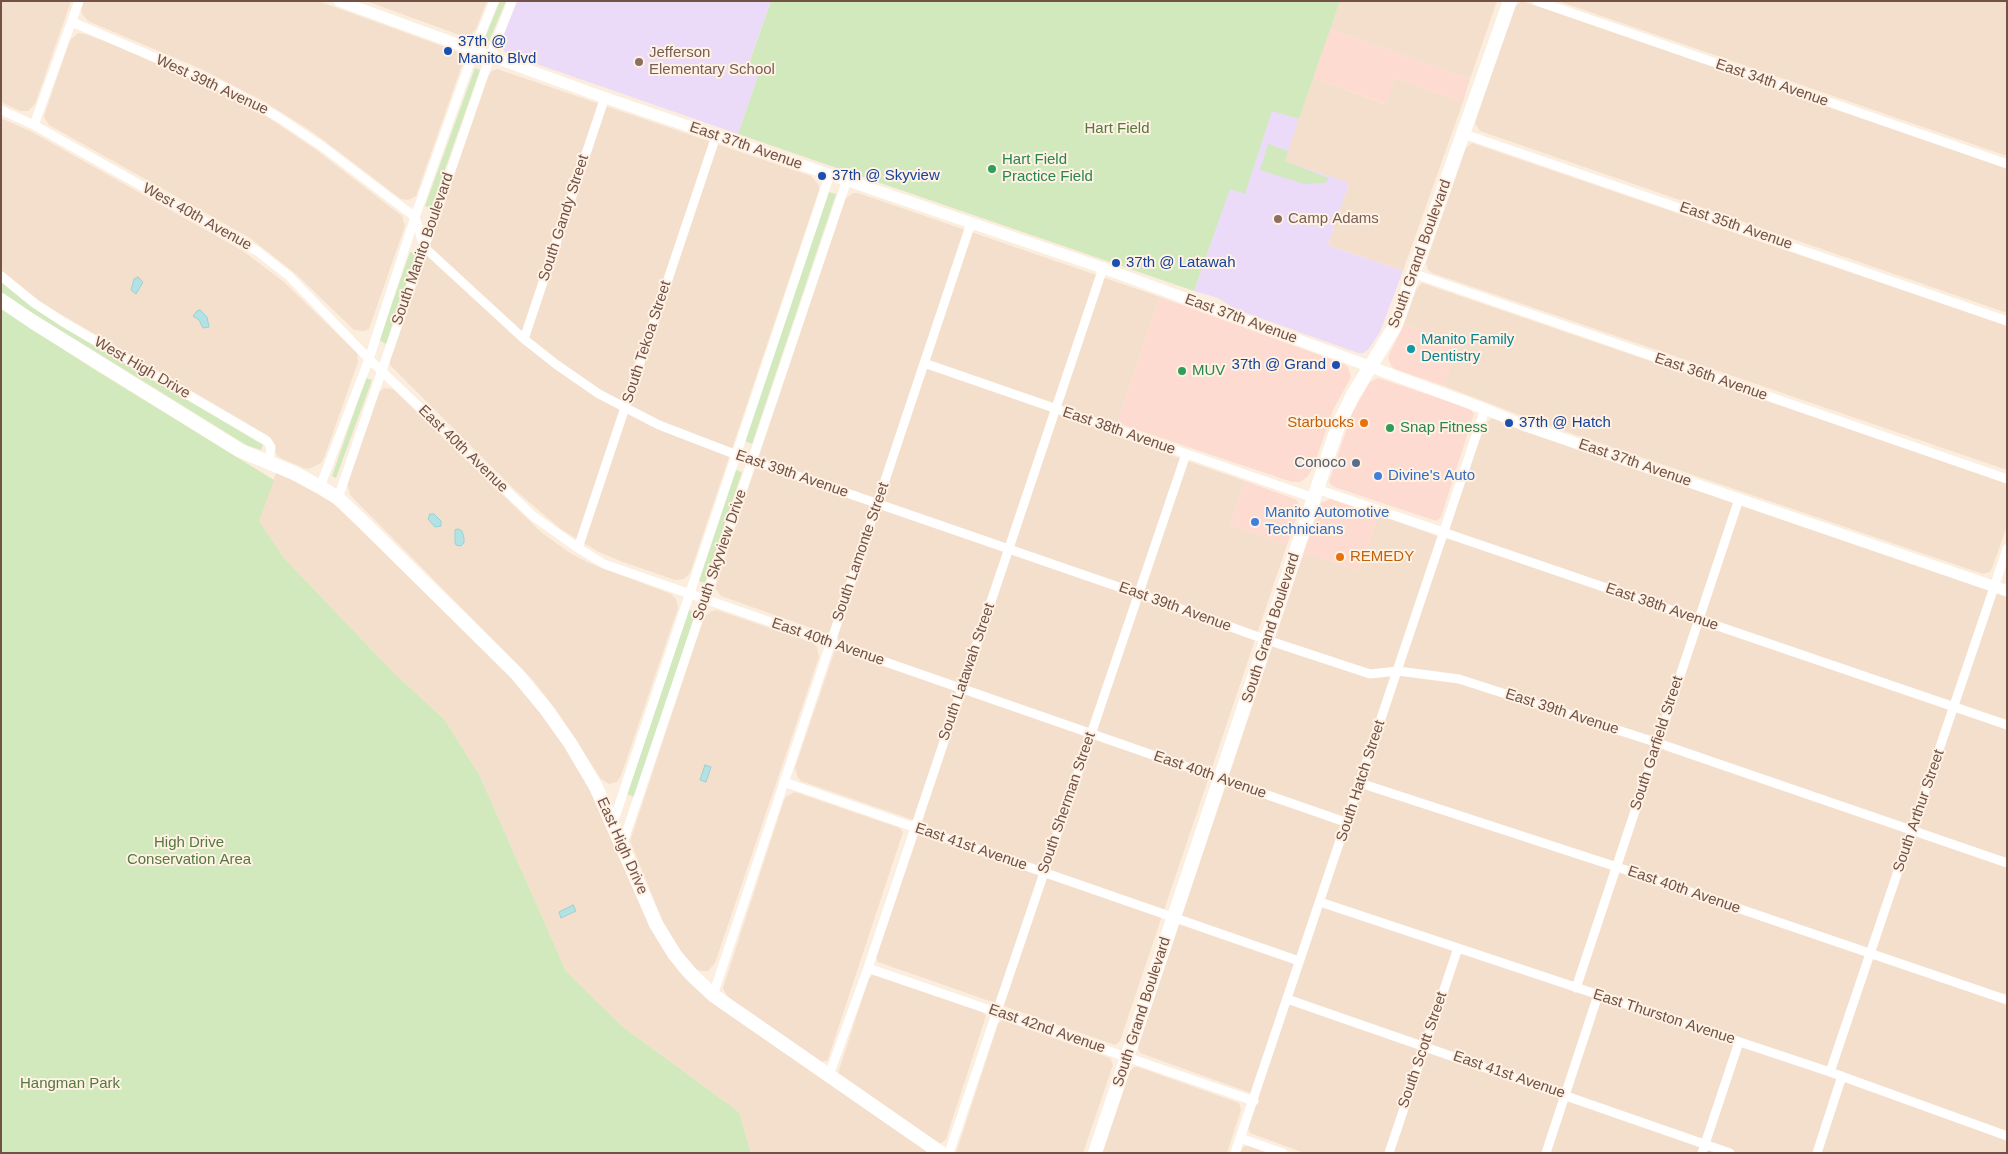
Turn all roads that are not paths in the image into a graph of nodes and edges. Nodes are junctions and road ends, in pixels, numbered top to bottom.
1 (79, 1) edge
2 (339, 1) edge
3 (494, 1) edge
4 (512, 1) edge
5 (1510, 1) edge
6 (1537, 1) edge
7 (72, 22) junction
8 (474, 51) junction
9 (490, 57) junction
10 (605, 97) junction
11 (1, 110) edge
12 (34, 125) junction
13 (1464, 134) junction
14 (716, 136) junction
15 (2007, 164) edge
16 (830, 174) junction
17 (847, 180) junction
18 (415, 218) junction
19 (971, 223) junction
20 (424, 247) junction
21 (1102, 268) junction
22 (1415, 274) junction
23 (1, 276) edge
24 (1, 300) edge
25 (2007, 320) edge
26 (524, 339) junction
27 (368, 359) junction
28 (924, 363) junction
29 (1370, 368) junction
30 (382, 370) junction
31 (625, 408) junction
32 (1056, 409) junction
33 (1485, 409) junction
34 (1186, 454) junction
35 (737, 455) junction
36 (752, 460) junction
37 (268, 462) junction
38 (2007, 479) edge
39 (320, 487) junction
40 (1315, 493) junction
41 (338, 498) junction
42 (1739, 499) junction
43 (877, 504) junction
44 (1444, 532) junction
45 (578, 548) junction
46 (1009, 549) junction
47 (2007, 549) edge
48 (1994, 586) junction
49 (2007, 591) edge
50 (689, 594) junction
51 (1139, 594) junction
52 (705, 600) junction
53 (1698, 619) junction
54 (1267, 640) junction
55 (831, 642) junction
56 (1398, 670) junction
57 (962, 688) junction
58 (1954, 707) junction
59 (2007, 725) edge
60 (1091, 733) junction
61 (1658, 743) junction
62 (1221, 778) junction
63 (784, 782) junction
64 (1360, 783) junction
65 (613, 823) junction
66 (1348, 823) junction
67 (915, 828) junction
68 (1912, 832) junction
69 (622, 845) junction
70 (2007, 863) edge
71 (1617, 867) junction
72 (1044, 872) junction
73 (1320, 902) junction
74 (1174, 917) junction
75 (1458, 948) junction
76 (1871, 954) junction
77 (1300, 961) junction
78 (868, 968) junction
79 (1576, 988) junction
80 (712, 995) junction
81 (1598, 996) junction
82 (1287, 999) junction
83 (2007, 1000) edge
84 (998, 1012) junction
85 (1739, 1042) junction
86 (1425, 1046) junction
87 (1127, 1056) junction
88 (1830, 1072) junction
89 (829, 1076) junction
90 (1842, 1076) junction
91 (1565, 1094) junction
92 (1254, 1101) junction
93 (2007, 1136) edge
94 (1240, 1138) junction
95 (1703, 1148) edge
96 (941, 1153) edge
97 (949, 1153) edge
98 (1095, 1153) edge
99 (1236, 1153) edge
100 (1282, 1153) edge
101 (1389, 1153) edge
102 (1546, 1153) edge
103 (1730, 1153) edge
104 (1817, 1153) edge

1 - 7 street
2 - 8 street, East 37th Avenue
3 - 8 street, South Manito Boulevard
4 - 9 street, South Manito Boulevard
5 - 13 main road, South Grand Boulevard
6 - 15 street, East 34th Avenue
7 - 12 street
7 - 18 street, West 39th Avenue
8 - 9 street, East 37th Avenue
8 - 18 street, South Manito Boulevard
9 - 10 street, East 37th Avenue
9 - 20 street, South Manito Boulevard
10 - 14 street, East 37th Avenue
10 - 26 street, South Gandy Street
11 - 12 street, West 40th Avenue
12 - 27 street, West 40th Avenue
13 - 22 main road, South Grand Boulevard
13 - 25 street, East 35th Avenue
14 - 16 street, East 37th Avenue
14 - 31 street, South Tekoa Street
16 - 17 street, East 37th Avenue
16 - 35 street, South Skyview Drive
17 - 19 street, East 37th Avenue
17 - 36 street, South Skyview Drive
18 - 20 street
18 - 27 street, South Manito Boulevard
19 - 21 street, East 37th Avenue
19 - 28 street, South Lamonte Street
20 - 26 street, East 39th Avenue
20 - 30 street, South Manito Boulevard
21 - 29 street, East 37th Avenue
21 - 32 street, South Latawah Street
22 - 29 main road, South Grand Boulevard
22 - 38 street, East 36th Avenue
23 - 37 street, West High Drive
24 - 37 main road, West High Drive
26 - 31 street, East 39th Avenue
27 - 30 street, East 40th Avenue
27 - 39 street, South Manito Boulevard
28 - 32 street, East 38th Avenue
28 - 43 street, South Lamonte Street
29 - 33 street, East 37th Avenue
29 - 40 main road, South Grand Boulevard
30 - 41 street, South Manito Boulevard
30 - 45 street, East 40th Avenue
31 - 35 street, East 39th Avenue
31 - 45 street, South Tekoa Street
32 - 34 street, East 38th Avenue
32 - 46 street, South Latawah Street
33 - 42 street, East 37th Avenue
33 - 44 street, South Hatch Street
34 - 40 street, East 38th Avenue
34 - 51 street, South Sherman Street
35 - 36 street, East 39th Avenue
35 - 50 street, South Skyview Drive
36 - 43 street, East 39th Avenue
36 - 52 street, South Skyview Drive
37 - 39 main road, West High Drive
39 - 41 main road, West High Drive
40 - 44 street, East 38th Avenue
40 - 54 main road, South Grand Boulevard
41 - 65 main road, East High Drive
42 - 48 street, East 37th Avenue
42 - 53 street, South Garfield Street
43 - 46 street, East 39th Avenue
43 - 55 street, South Lamonte Street
44 - 53 street, East 38th Avenue
44 - 56 street, South Hatch Street
45 - 50 street, East 40th Avenue
46 - 51 street, East 39th Avenue
46 - 57 street, South Latawah Street
47 - 48 street, South Arthur Street
48 - 49 street, East 37th Avenue
48 - 58 street, South Arthur Street
50 - 52 street, East 40th Avenue
50 - 65 street, South Skyview Drive
51 - 54 street, East 39th Avenue
51 - 60 street, South Sherman Street
52 - 55 street, East 40th Avenue
52 - 69 street, South Skyview Drive
53 - 58 street, East 38th Avenue
53 - 61 street, South Garfield Street
54 - 56 street, East 39th Avenue
54 - 62 main road, South Grand Boulevard
55 - 57 street, East 40th Avenue
55 - 63 street, South Lamonte Street
56 - 61 street, East 39th Avenue
56 - 64 street, South Hatch Street
57 - 60 street, East 40th Avenue
57 - 67 street, South Latawah Street
58 - 59 street, East 38th Avenue
58 - 68 street, South Arthur Street
60 - 62 street, East 40th Avenue
60 - 72 street, South Sherman Street
61 - 68 street, East 39th Avenue
61 - 71 street, South Garfield Street
62 - 66 street, East 40th Avenue
62 - 74 main road, South Grand Boulevard
63 - 67 street, East 41st Avenue
63 - 80 street, South Lamonte Street
64 - 66 street, South Hatch Street
64 - 71 street, East 40th Avenue
65 - 69 main road, East High Drive
66 - 73 street, South Hatch Street
67 - 72 street, East 41st Avenue
67 - 78 street, South Latawah Street
68 - 70 street, East 39th Avenue
68 - 76 street, South Arthur Street
69 - 80 main road, East High Drive
71 - 76 street, East 40th Avenue
71 - 79 street, South Garfield Street
72 - 74 street, East 41st Avenue
72 - 84 street, South Sherman Street
73 - 75 street, East Thurston Avenue
73 - 77 street, South Hatch Street
74 - 77 street, East 41st Avenue
74 - 87 main road, South Grand Boulevard
75 - 79 street, East Thurston Avenue
75 - 86 street, South Scott Street
76 - 83 street, East 40th Avenue
76 - 88 street, South Arthur Street
77 - 82 street, South Hatch Street
78 - 84 street, East 42nd Avenue
78 - 89 street, South Latawah Street
79 - 81 street, East Thurston Avenue
80 - 89 main road, East High Drive
81 - 85 street, East Thurston Avenue
81 - 91 street
82 - 86 street, East 41st Avenue
82 - 92 street, South Hatch Street
84 - 87 street, East 42nd Avenue
84 - 97 street, South Sherman Street
85 - 88 street, East Thurston Avenue
85 - 95 street
86 - 91 street, East 41st Avenue
86 - 101 street, South Scott Street
87 - 92 street, East 42nd Avenue
87 - 98 main road, South Grand Boulevard
88 - 90 street, East Thurston Avenue
89 - 96 main road, East High Drive
90 - 93 street, East Thurston Avenue
90 - 104 street
91 - 95 street, East 41st Avenue
91 - 102 street
92 - 94 street, South Hatch Street
94 - 99 street, South Hatch Street
94 - 100 street
95 - 103 street, East 41st Avenue

